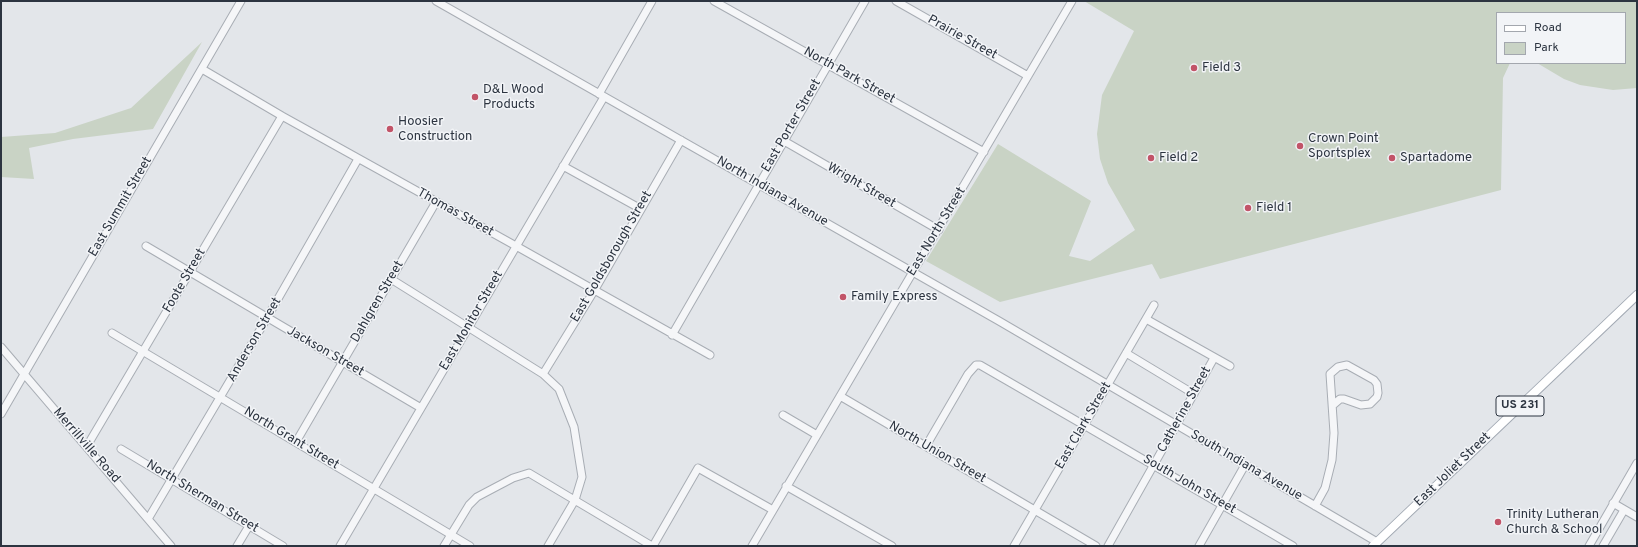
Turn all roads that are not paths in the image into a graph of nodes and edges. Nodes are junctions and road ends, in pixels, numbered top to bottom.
1 (242, 1) edge
2 (436, 1) edge
3 (652, 1) edge
4 (714, 1) edge
5 (865, 1) edge
6 (896, 1) edge
7 (1072, 1) edge
8 (829, 64) junction
9 (202, 68) junction
10 (1028, 76) junction
11 (602, 95) junction
12 (282, 116) junction
13 (681, 140) junction
14 (784, 142) junction
15 (984, 152) junction
16 (358, 159) junction
17 (563, 166) junction
18 (759, 185) junction
19 (436, 202) junction
20 (641, 209) junction
21 (939, 230) junction
22 (146, 246) dead end
23 (516, 246) junction
24 (191, 271) junction
25 (913, 273) junction
26 (391, 279) junction
27 (594, 291) junction
28 (1637, 295) edge
29 (1154, 305) dead end
30 (267, 318) junction
31 (1146, 319) junction
32 (468, 328) junction
33 (112, 333) dead end
34 (672, 335) junction
35 (1, 348) edge
36 (144, 352) junction
37 (1126, 353) junction
38 (710, 355) dead end
39 (1214, 358) junction
40 (343, 362) junction
41 (1230, 366) dead end
42 (24, 374) junction
43 (543, 374) junction
44 (1108, 385) junction
45 (1194, 394) junction
46 (840, 396) junction
47 (221, 398) junction
48 (1333, 405) junction
49 (421, 408) junction
50 (1, 414) edge
51 (783, 415) dead end
52 (1084, 425) junction
53 (1176, 425) junction
54 (817, 435) junction
55 (296, 442) junction
56 (87, 446) junction
57 (926, 446) junction
58 (121, 449) dead end
59 (1637, 463) edge
60 (1154, 465) junction
61 (1245, 465) junction
62 (172, 479) junction
63 (786, 486) junction
64 (374, 489) junction
65 (575, 500) junction
66 (1613, 503) junction
67 (1223, 505) junction
68 (1315, 506) junction
69 (773, 510) junction
70 (1035, 510) junction
71 (1624, 510) junction
72 (1637, 517) edge
73 (148, 520) junction
74 (249, 526) junction
75 (451, 535) junction
76 (1378, 545) edge
77 (171, 546) edge
78 (237, 546) edge
79 (283, 546) edge
80 (340, 546) edge
81 (444, 546) edge
82 (470, 546) edge
83 (548, 546) edge
84 (652, 546) edge
85 (752, 546) edge
86 (892, 546) edge
87 (1014, 546) edge
88 (1096, 546) edge
89 (1108, 546) edge
90 (1199, 546) edge
91 (1292, 546) edge
92 (1588, 546) edge
93 (1603, 546) edge

1 - 9 street, East Summit Street
2 - 11 street, North Indiana Avenue
3 - 11 street, East Monitor Street
4 - 8 street, North Park Street
5 - 8 street, East Porter Street
6 - 10 street, Prairie Street
7 - 10 street, East North Street
8 - 14 street, East Porter Street
8 - 15 street, North Park Street
9 - 12 street, Thomas Street
9 - 42 street, East Summit Street
10 - 15 street, East North Street
11 - 13 street, North Indiana Avenue
11 - 17 street, East Monitor Street
12 - 16 street, Thomas Street
12 - 24 street, Foote Street
13 - 18 street, North Indiana Avenue
13 - 20 street, East Goldsborough Street
14 - 18 street, East Porter Street
14 - 21 street, Wright Street
15 - 21 street, East North Street
16 - 19 street, Thomas Street
16 - 30 street, Anderson Street
17 - 20 street
17 - 23 street, East Monitor Street
18 - 25 street, North Indiana Avenue
18 - 34 street, East Porter Street
19 - 23 street, Thomas Street
19 - 26 street, Dahlgren Street
20 - 27 street, East Goldsborough Street
21 - 25 street, East North Street
22 - 24 street, Jackson Street
23 - 27 street, Thomas Street
23 - 32 street, East Monitor Street
24 - 30 street, Jackson Street
24 - 36 street, Foote Street
25 - 44 street, North Indiana Avenue
25 - 46 street, East North Street
26 - 32 street
26 - 40 street, Dahlgren Street
27 - 34 street, Thomas Street
27 - 43 street, East Goldsborough Street
28 - 76 main road, East Joliet Street / US 231
29 - 31 street, East Clark Street
30 - 40 street, Jackson Street
30 - 47 street, Anderson Street
31 - 37 street, East Clark Street
31 - 39 street
32 - 43 street
32 - 49 street, East Monitor Street
33 - 36 street, North Grant Street
34 - 38 street, Thomas Street
35 - 42 street, Merrillville Road
36 - 47 street, North Grant Street
36 - 56 street, Foote Street
37 - 44 street, East Clark Street
37 - 45 street
39 - 41 street
39 - 45 street, Catherine Street
40 - 49 street, Jackson Street
40 - 55 street, Dahlgren Street
42 - 50 street, East Summit Street
42 - 56 street, Merrillville Road
43 - 65 street
44 - 52 street, East Clark Street
44 - 53 street, South Indiana Avenue
45 - 53 street, Catherine Street
46 - 54 street, East North Street
46 - 57 street, North Union Street
47 - 55 street, North Grant Street
47 - 62 street, Anderson Street
48 - 48 street
48 - 68 street
49 - 64 street, East Monitor Street
51 - 54 street
52 - 57 street, South John Street
52 - 60 street, South John Street
52 - 70 street, East Clark Street
53 - 60 street, Catherine Street
53 - 61 street, South Indiana Avenue
54 - 63 street, East North Street
55 - 64 street, North Grant Street
56 - 73 street, Merrillville Road
57 - 70 street, North Union Street
58 - 62 street, North Sherman Street
59 - 66 street
60 - 67 street, South John Street
60 - 89 street, Catherine Street
61 - 67 street
61 - 68 street, South Indiana Avenue
62 - 73 street, Anderson Street
62 - 74 street, North Sherman Street
63 - 69 street, East North Street
63 - 86 street
64 - 75 street, North Grant Street
64 - 80 street, East Monitor Street
65 - 75 street
65 - 83 street
65 - 84 street
66 - 71 street
66 - 92 street
67 - 90 street
67 - 91 street, South John Street
68 - 76 street, South Indiana Avenue
69 - 84 street
69 - 85 street, East North Street
70 - 87 street, East Clark Street
70 - 88 street, North Union Street
71 - 72 street
71 - 93 street
73 - 77 street, Merrillville Road
74 - 78 street
74 - 79 street, North Sherman Street
75 - 81 street
75 - 82 street, North Grant Street

